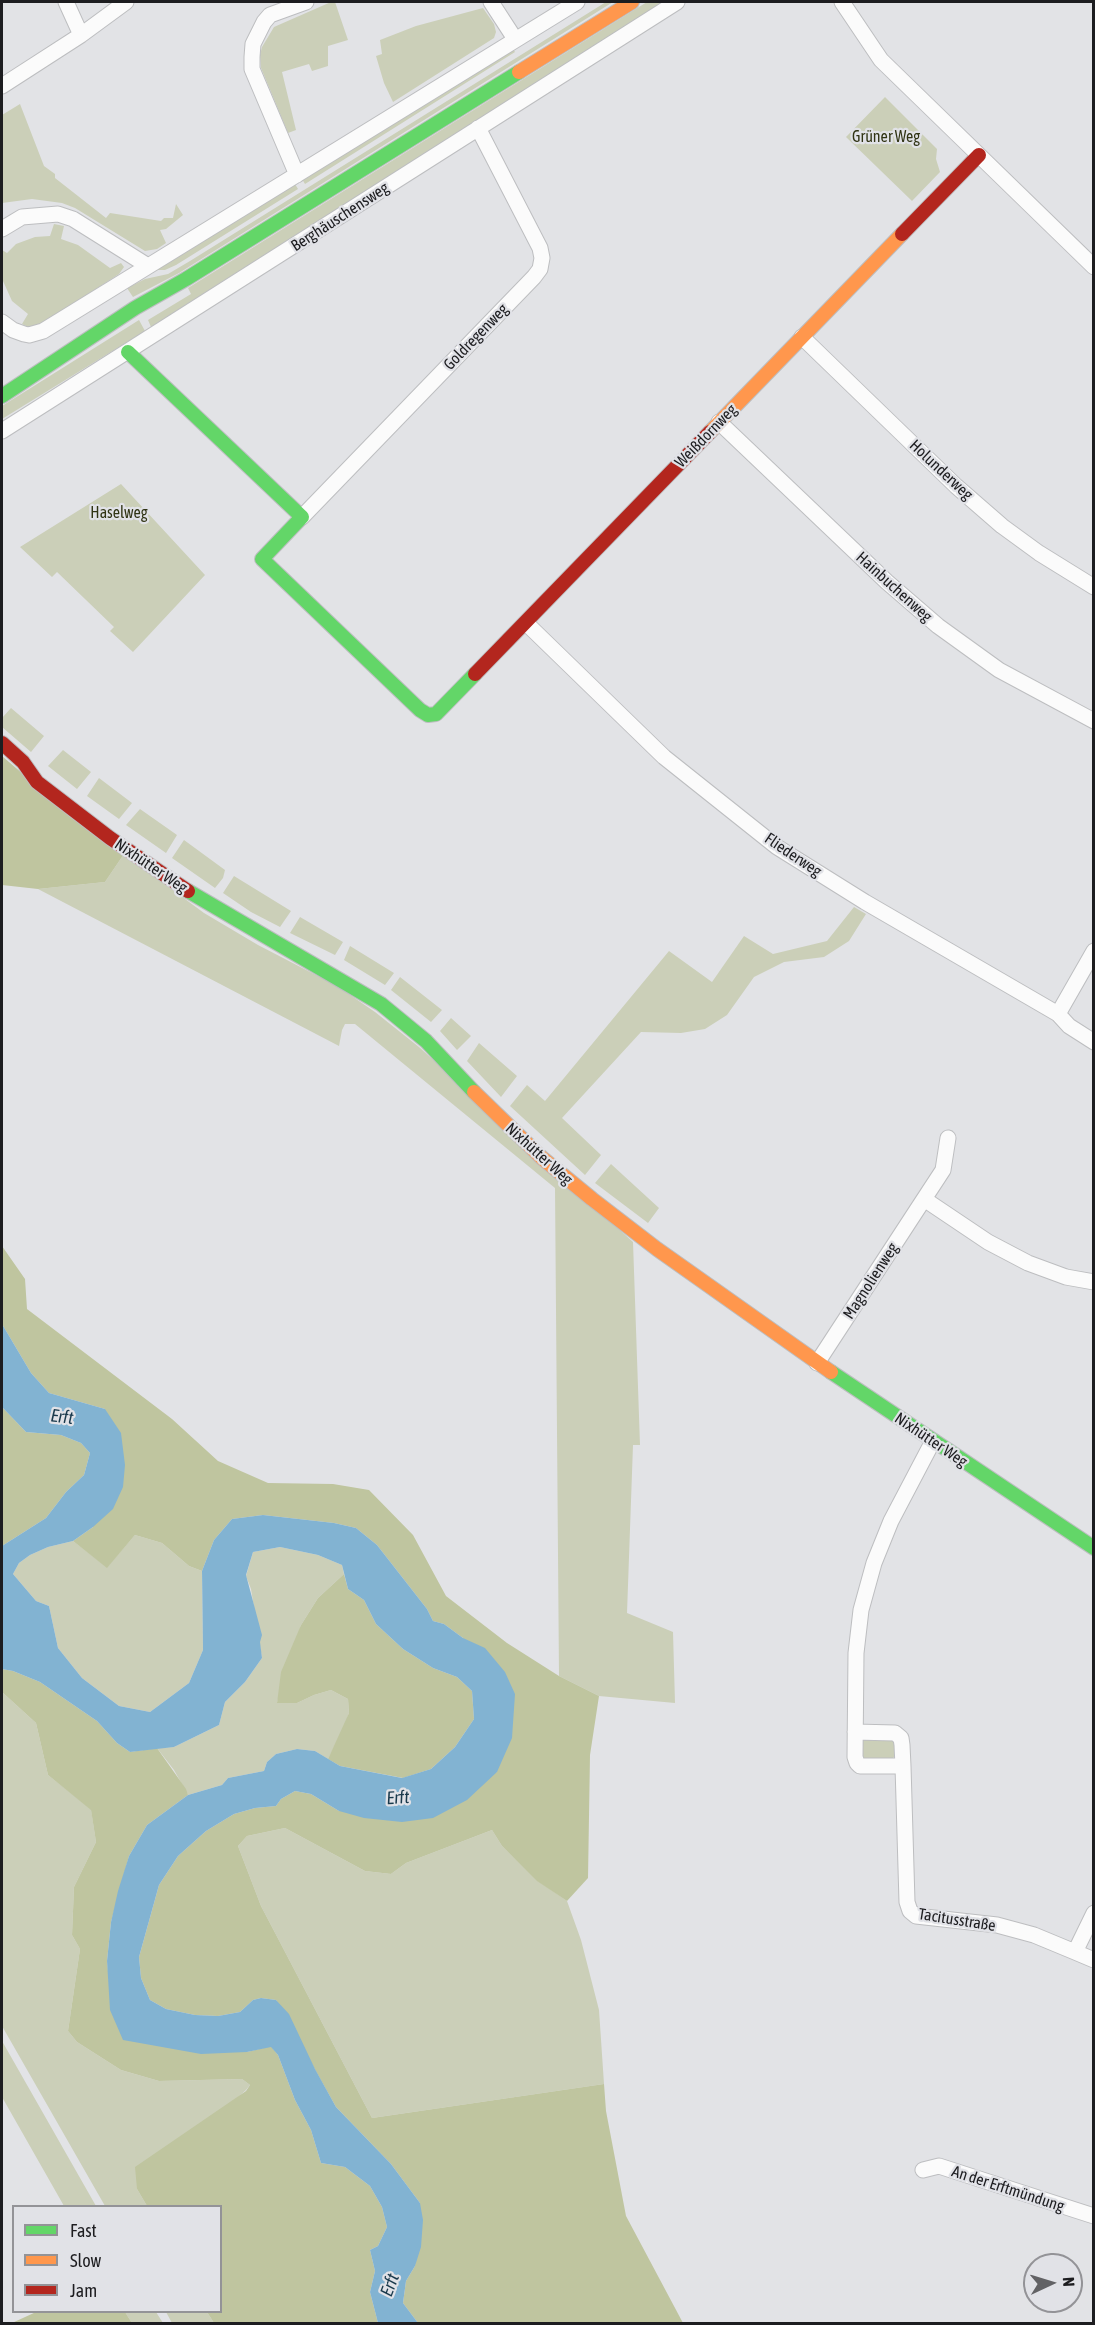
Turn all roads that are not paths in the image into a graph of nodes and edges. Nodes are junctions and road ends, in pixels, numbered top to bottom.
1 (66, 2) edge
2 (126, 2) edge
3 (306, 2) edge
4 (491, 2) edge
5 (577, 2) edge
6 (632, 2) edge
7 (677, 2) edge
8 (842, 2) edge
9 (81, 35) junction
10 (515, 39) junction
11 (2, 86) edge
12 (478, 128) junction
13 (979, 155) junction
14 (297, 175) junction
15 (2, 229) edge
16 (148, 266) junction
17 (1094, 267) edge
18 (2, 322) edge
19 (802, 337) junction
20 (128, 352) junction
21 (2, 396) edge
22 (719, 422) junction
23 (2, 431) edge
24 (302, 517) junction
25 (1094, 587) edge
26 (526, 622) junction
27 (1094, 721) edge
28 (2, 743) edge
29 (1094, 951) edge
30 (1058, 1014) junction
31 (1094, 1042) edge
32 (948, 1138) dead end
33 (924, 1199) junction
34 (1094, 1282) edge
35 (817, 1363) junction
36 (933, 1441) junction
37 (1094, 1548) edge
38 (855, 1732) junction
39 (903, 1766) junction
40 (1092, 1920) edge
41 (1075, 1952) junction
42 (1094, 1960) edge
43 (923, 2170) dead end
44 (1094, 2216) edge

1 - 9 street
2 - 9 street
3 - 14 street
4 - 10 street
5 - 10 street
6 - 21 main road, Berghäuschensweg
7 - 12 street, Berghäuschensweg
8 - 13 street
9 - 11 street
10 - 14 street
12 - 20 street, Berghäuschensweg
12 - 24 street, Goldregenweg
13 - 17 street
13 - 19 main road, Weißdornweg
14 - 16 street
15 - 16 street
16 - 18 street
19 - 22 main road, Weißdornweg
19 - 25 street, Holunderweg
20 - 23 street, Berghäuschensweg
20 - 24 main road
22 - 26 main road, Weißdornweg
22 - 27 street, Hainbuchenweg
24 - 26 main road, Weißdornweg
26 - 30 street, Fliederweg
28 - 35 main road, Nixhütter Weg
29 - 30 street
30 - 31 street, Fliederweg
32 - 33 street, Magnolienweg
33 - 34 street
33 - 35 street, Magnolienweg
35 - 36 main road, Nixhütter Weg
36 - 37 main road, Nixhütter Weg
36 - 38 street
38 - 39 street, Tacitusstraße
38 - 39 street
39 - 41 street, Tacitusstraße
40 - 41 street
41 - 42 street, Tacitusstraße
43 - 44 street, An der Erftmündung

